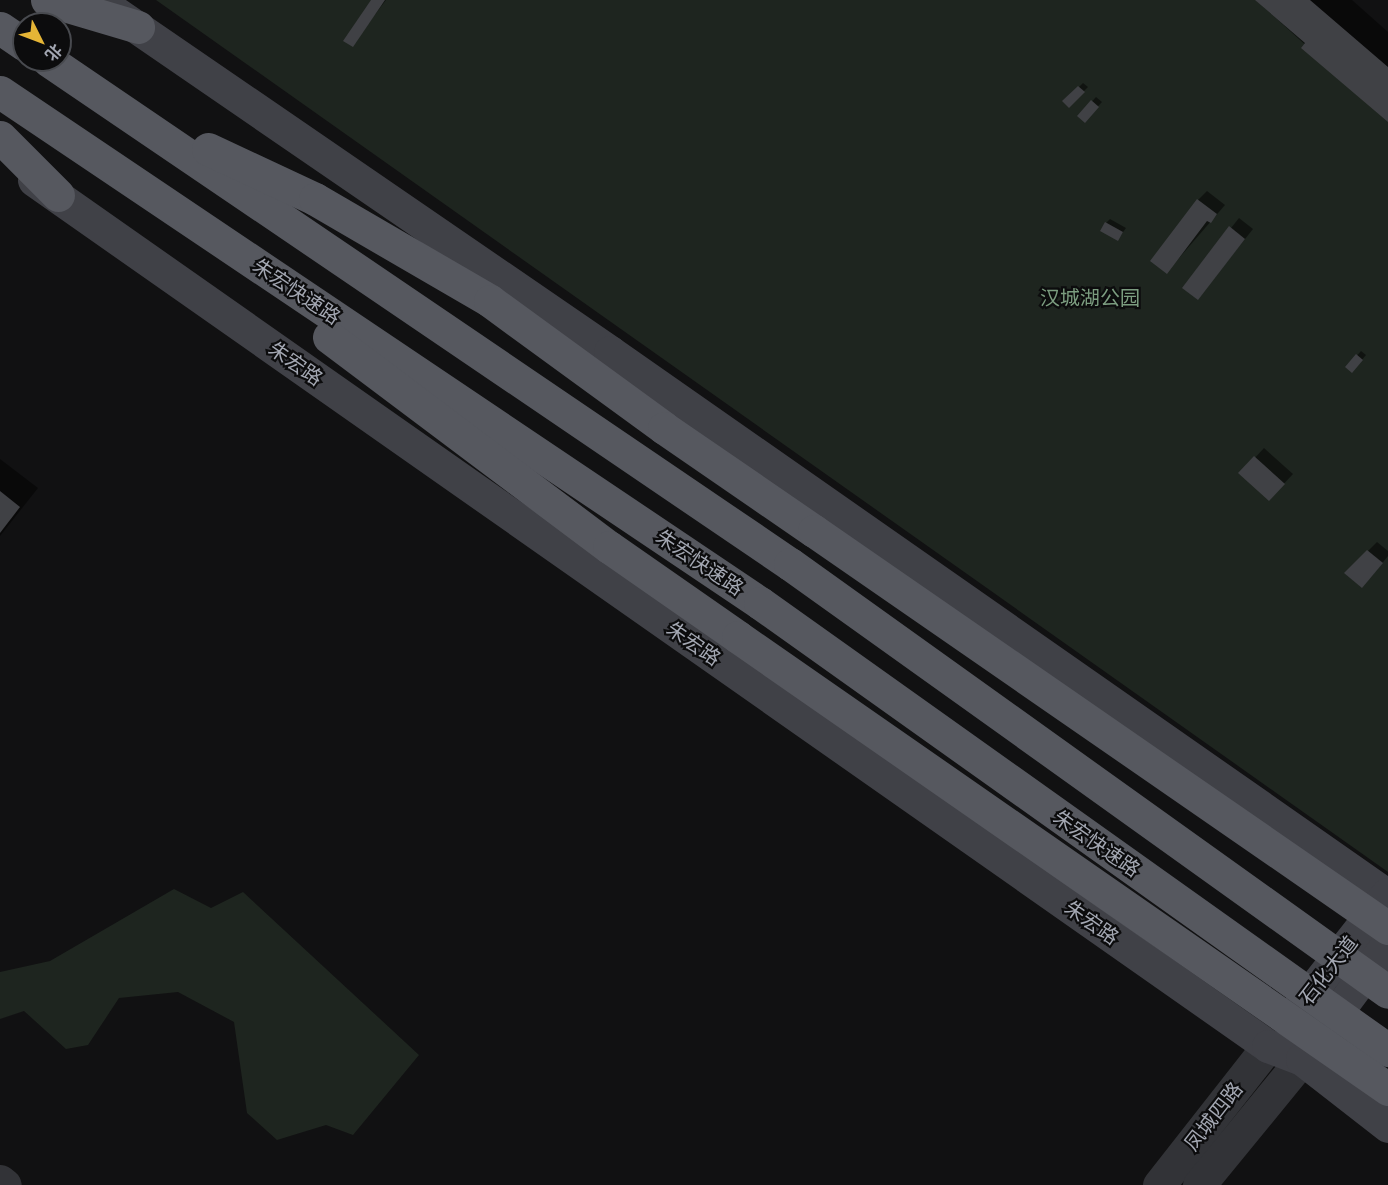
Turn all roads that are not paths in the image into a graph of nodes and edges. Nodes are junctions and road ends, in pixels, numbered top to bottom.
1 (47, 0) edge
2 (95, 0) edge
3 (138, 27) junction
4 (66, 72) edge
5 (0, 92) edge
6 (115, 105) junction
7 (0, 137) edge
8 (85, 149) junction
9 (0, 158) edge
10 (58, 195) junction
11 (1387, 895) edge
12 (1388, 928) edge
13 (1388, 943) edge
14 (1388, 992) edge
15 (1268, 1046) junction
16 (1388, 1050) edge
17 (1302, 1059) junction
18 (1388, 1089) edge
19 (1388, 1126) edge
20 (0, 1181) edge
21 (5, 1185) edge
22 (1158, 1185) edge
23 (1199, 1185) edge

1 - 3 highway
2 - 3 main road
3 - 11 main road
4 - 6 highway
5 - 8 highway, 朱宏快速路
6 - 12 highway, bridge
6 - 14 highway, bridge
7 - 10 highway
8 - 16 highway, 朱宏快速路, bridge
8 - 18 highway, bridge
9 - 10 main road, 朱宏路
10 - 15 main road, 朱宏路
11 - 15 main road, 石化大道
13 - 17 main road, 石化大道
15 - 17 main road, 朱宏路
15 - 22 street, 凤城四路
17 - 19 main road, 朱宏路
17 - 23 street, 凤城四路
20 - 21 street

